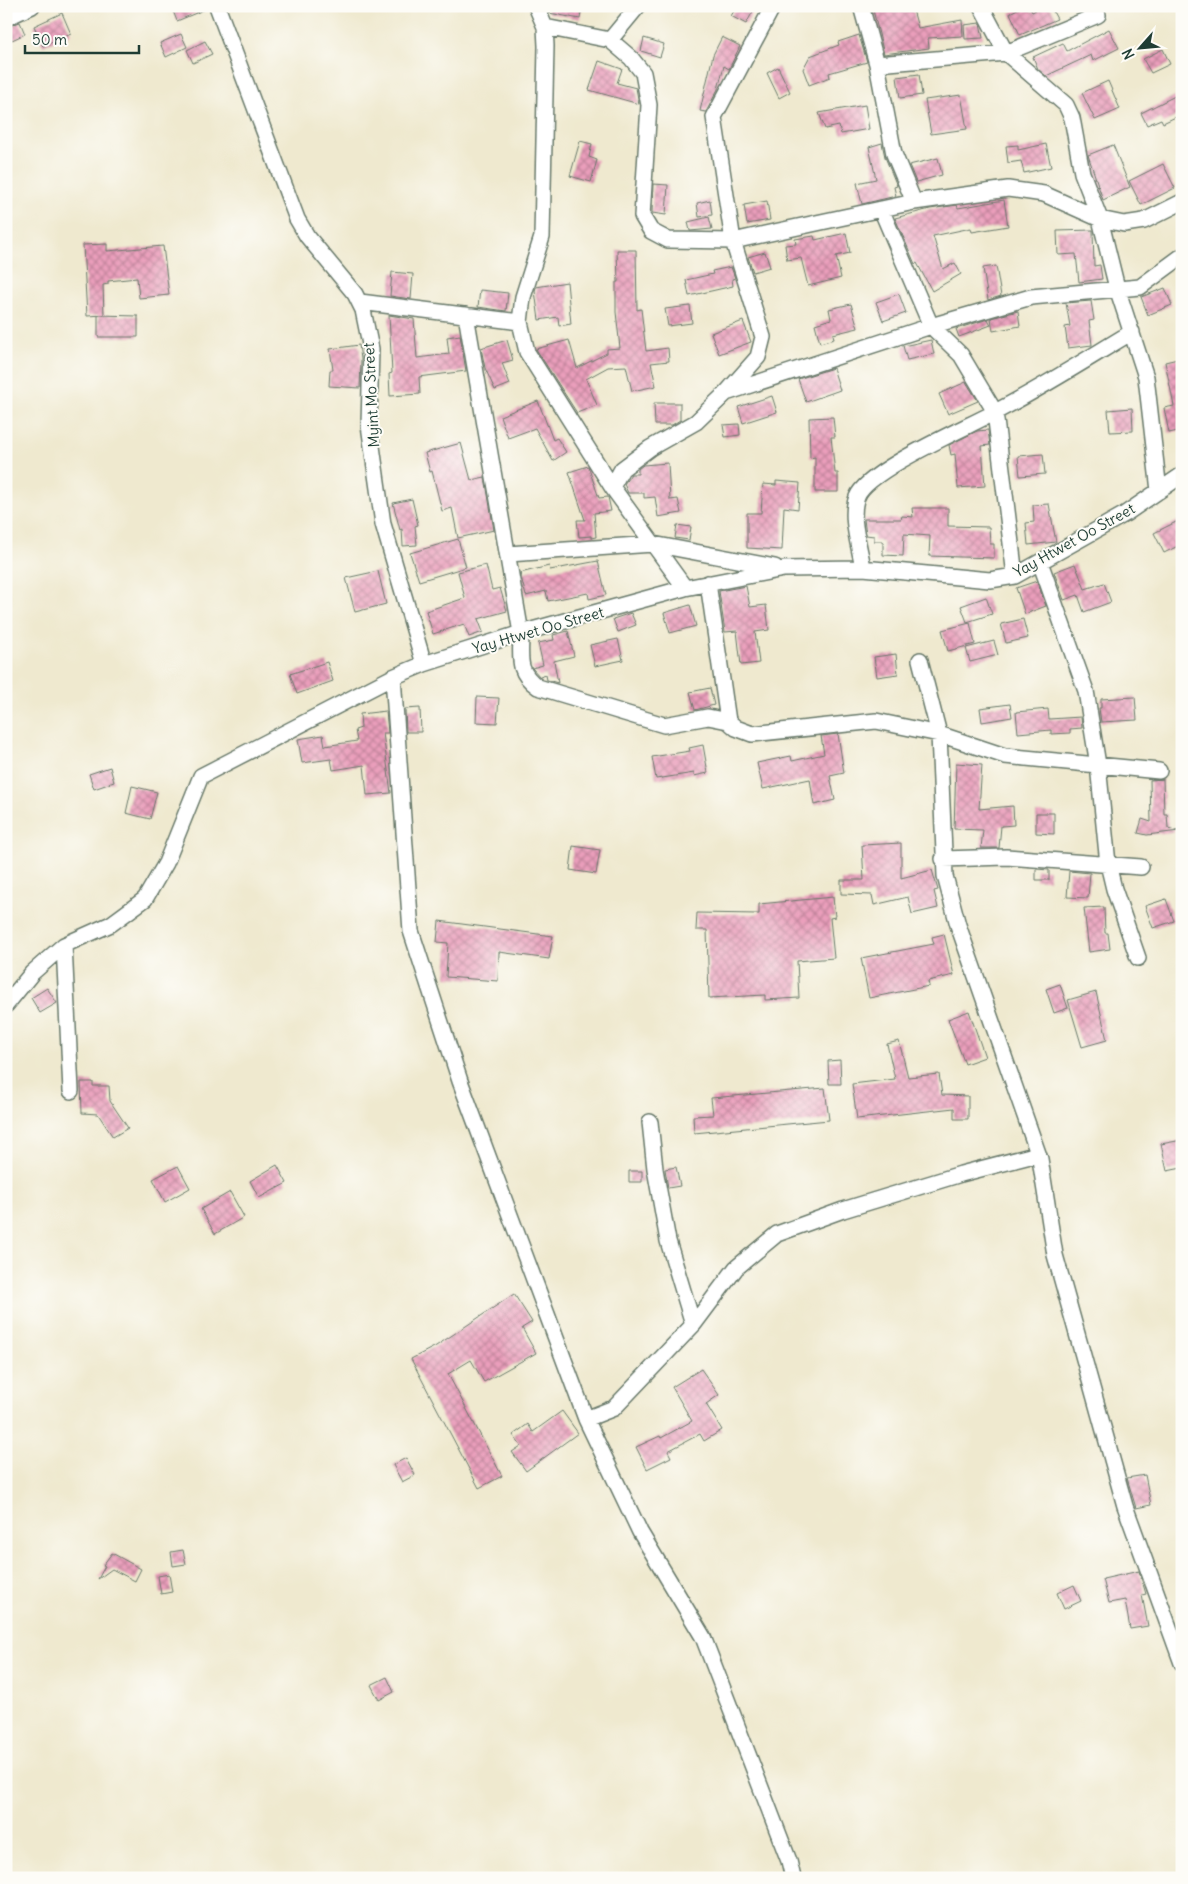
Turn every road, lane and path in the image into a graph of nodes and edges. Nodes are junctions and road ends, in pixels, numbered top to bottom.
1 (32, 6) edge
2 (217, 6) edge
3 (536, 6) edge
4 (638, 6) edge
5 (773, 6) edge
6 (861, 6) edge
7 (981, 6) edge
8 (1098, 15) dead end
9 (6, 18) edge
10 (545, 27) junction
11 (610, 40) junction
12 (1006, 53) junction
13 (877, 64) junction
14 (914, 202) junction
15 (1182, 202) edge
16 (881, 209) junction
17 (1100, 219) junction
18 (733, 241) junction
19 (1182, 256) edge
20 (1117, 288) junction
21 (360, 302) junction
22 (466, 316) junction
23 (520, 322) junction
24 (931, 326) junction
25 (1132, 332) junction
26 (727, 392) junction
27 (995, 412) junction
28 (1182, 475) edge
29 (612, 487) junction
30 (1159, 491) junction
31 (653, 544) junction
32 (508, 554) junction
33 (1040, 562) junction
34 (864, 568) junction
35 (784, 569) junction
36 (1015, 576) junction
37 (708, 583) junction
38 (685, 588) junction
39 (521, 633) junction
40 (920, 660) dead end
41 (424, 664) junction
42 (393, 677) junction
43 (728, 721) junction
44 (939, 734) junction
45 (1098, 765) junction
46 (1159, 771) dead end
47 (943, 859) junction
48 (1108, 864) junction
49 (1141, 867) dead end
50 (64, 945) junction
51 (1138, 958) dead end
52 (6, 1005) edge
53 (71, 1091) dead end
54 (650, 1122) dead end
55 (1038, 1154) junction
56 (694, 1324) junction
57 (586, 1419) junction
58 (1182, 1663) edge
59 (794, 1878) edge

1 - 9 street
2 - 21 street, Myint Mo Street
3 - 10 street
4 - 11 street
5 - 18 street
6 - 13 street
7 - 12 street
8 - 12 street
10 - 11 street
10 - 23 street
11 - 18 street
12 - 13 street
12 - 17 street
13 - 14 street
14 - 16 street
14 - 17 street
15 - 17 street
16 - 18 street
16 - 24 street
17 - 20 street
18 - 26 street
19 - 20 street
20 - 24 street
20 - 25 street
21 - 22 street
21 - 41 street, Myint Mo Street
22 - 23 street
22 - 32 street
23 - 29 street
24 - 26 street
24 - 27 street
25 - 27 street
25 - 30 street
26 - 29 street
27 - 34 street
27 - 36 street
28 - 30 street, Yay Htwet Oo Street
29 - 31 street
30 - 33 street, Yay Htwet Oo Street
31 - 32 street
31 - 35 street
31 - 38 street
32 - 39 street
33 - 36 street, Yay Htwet Oo Street
33 - 45 street
34 - 35 street, Yay Htwet Oo Street
34 - 36 street, Yay Htwet Oo Street
35 - 37 street, Yay Htwet Oo Street
37 - 38 street, Yay Htwet Oo Street
37 - 43 street
38 - 39 street, Yay Htwet Oo Street
39 - 41 street, Yay Htwet Oo Street
39 - 43 street
40 - 44 street
41 - 42 street, Yay Htwet Oo Street
42 - 50 street, Yay Htwet Oo Street
42 - 57 street
43 - 44 street
44 - 45 street
44 - 47 street
45 - 46 street
45 - 48 street
47 - 48 street
47 - 55 street
48 - 49 street
48 - 51 street
50 - 52 street, Yay Htwet Oo Street
50 - 53 street
54 - 56 street
55 - 56 street
55 - 58 street
56 - 57 street
57 - 59 street

